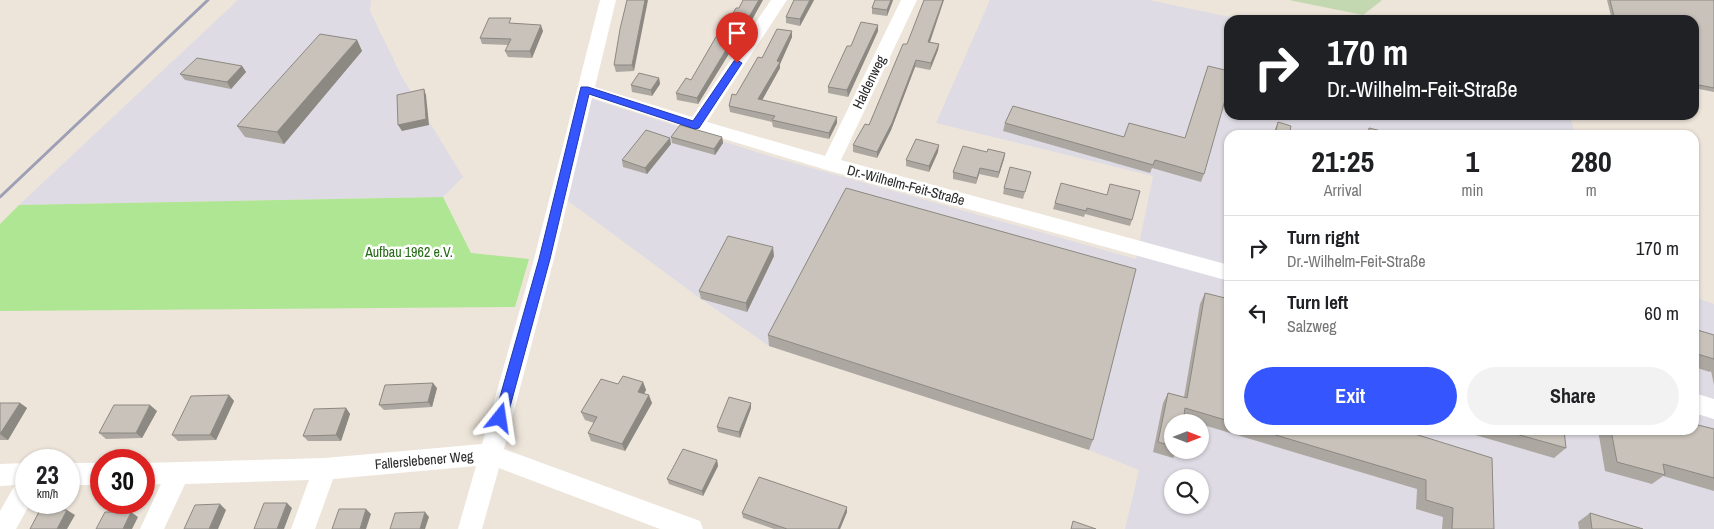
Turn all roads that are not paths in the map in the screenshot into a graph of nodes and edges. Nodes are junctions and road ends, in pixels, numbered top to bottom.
1 (608, 0) edge
2 (779, 0) edge
3 (909, 0) edge
4 (585, 90) junction
5 (695, 126) junction
6 (830, 164) junction
7 (1224, 272) edge
8 (1699, 405) edge
9 (1714, 409) edge
10 (490, 454) junction
11 (325, 469) junction
12 (15, 474) edge
13 (155, 474) edge
14 (178, 474) junction
15 (0, 475) edge
16 (15, 508) edge
17 (3, 529) edge
18 (152, 529) edge
19 (303, 529) edge
20 (470, 529) edge
21 (691, 529) edge

1 - 4 street
2 - 5 street
3 - 6 street, Haldenweg
4 - 5 street, Dr.-Wilhelm-Feit-Straße
4 - 10 street
5 - 6 street, Dr.-Wilhelm-Feit-Straße
6 - 7 street, Dr.-Wilhelm-Feit-Straße
8 - 9 street
10 - 11 street, Fallerslebener Weg
10 - 20 street
10 - 21 street, Fallerslebener Weg
11 - 14 street, Fallerslebener Weg
11 - 19 street
12 - 15 street
13 - 14 street, Fallerslebener Weg
14 - 18 street
16 - 17 street

